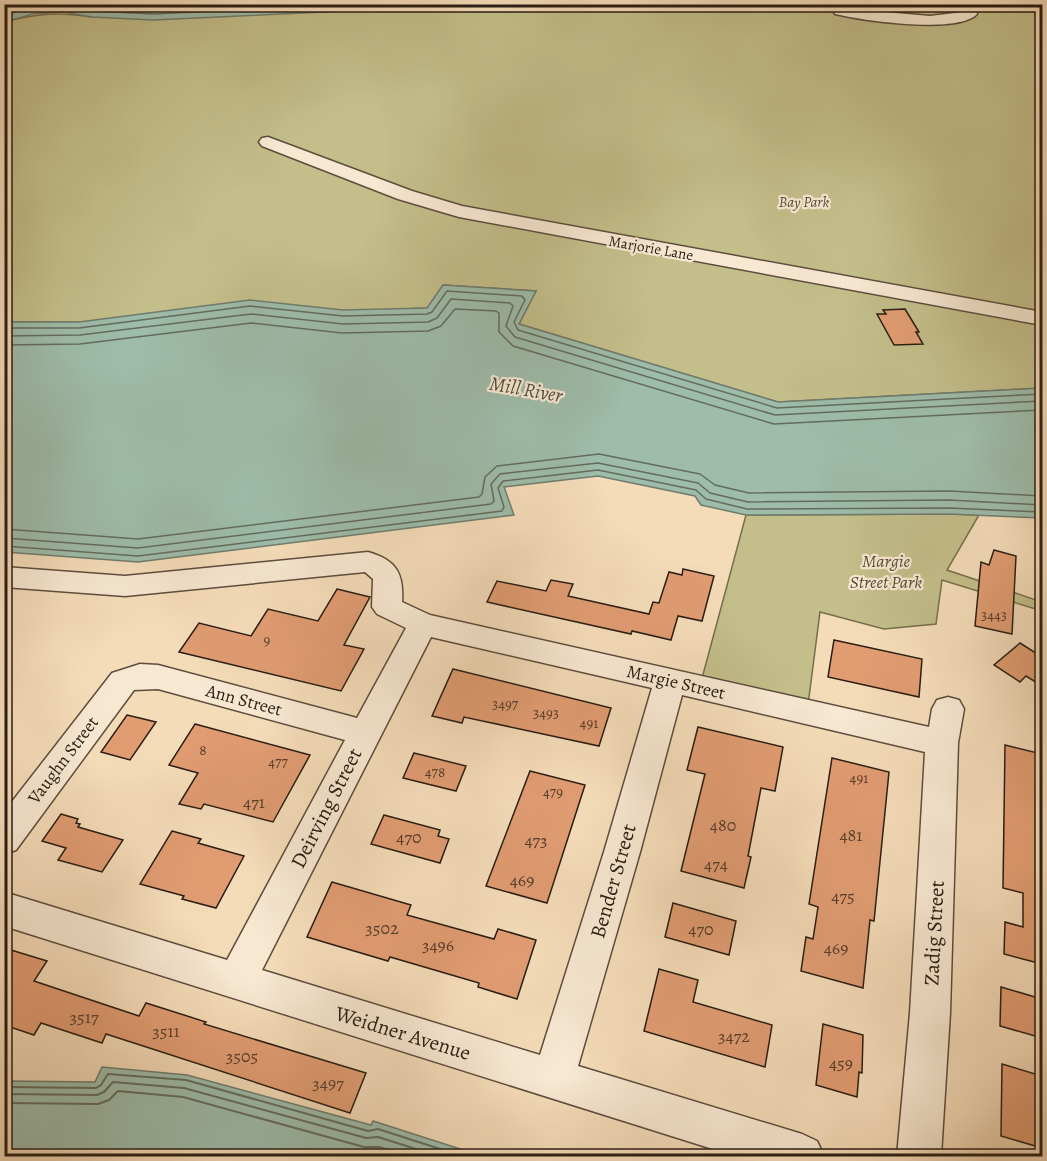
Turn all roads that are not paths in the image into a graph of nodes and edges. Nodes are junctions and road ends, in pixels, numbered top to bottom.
1 (837, 4) edge
2 (961, 4) edge
3 (268, 142) dead end
4 (1042, 319) edge
5 (4, 577) edge
6 (419, 630) junction
7 (123, 681) joint
8 (670, 681) junction
9 (945, 726) joint
10 (365, 733) junction
11 (4, 838) edge
12 (4, 909) edge
13 (236, 981) junction
14 (553, 1080) junction
15 (802, 1156) edge
16 (919, 1156) edge

1 - 2 street
3 - 4 street, Marjorie Lane
5 - 6 street, Margie Street
6 - 8 street, Margie Street
6 - 10 street, Deirving Street
7 - 10 street, Ann Street
7 - 11 street, Vaughn Street
8 - 9 street, Margie Street
8 - 14 street, Bender Street
9 - 16 street, Zadig Street
10 - 13 street, Deirving Street
12 - 13 street, Weidner Avenue
13 - 14 street, Weidner Avenue
14 - 15 street, Weidner Avenue

